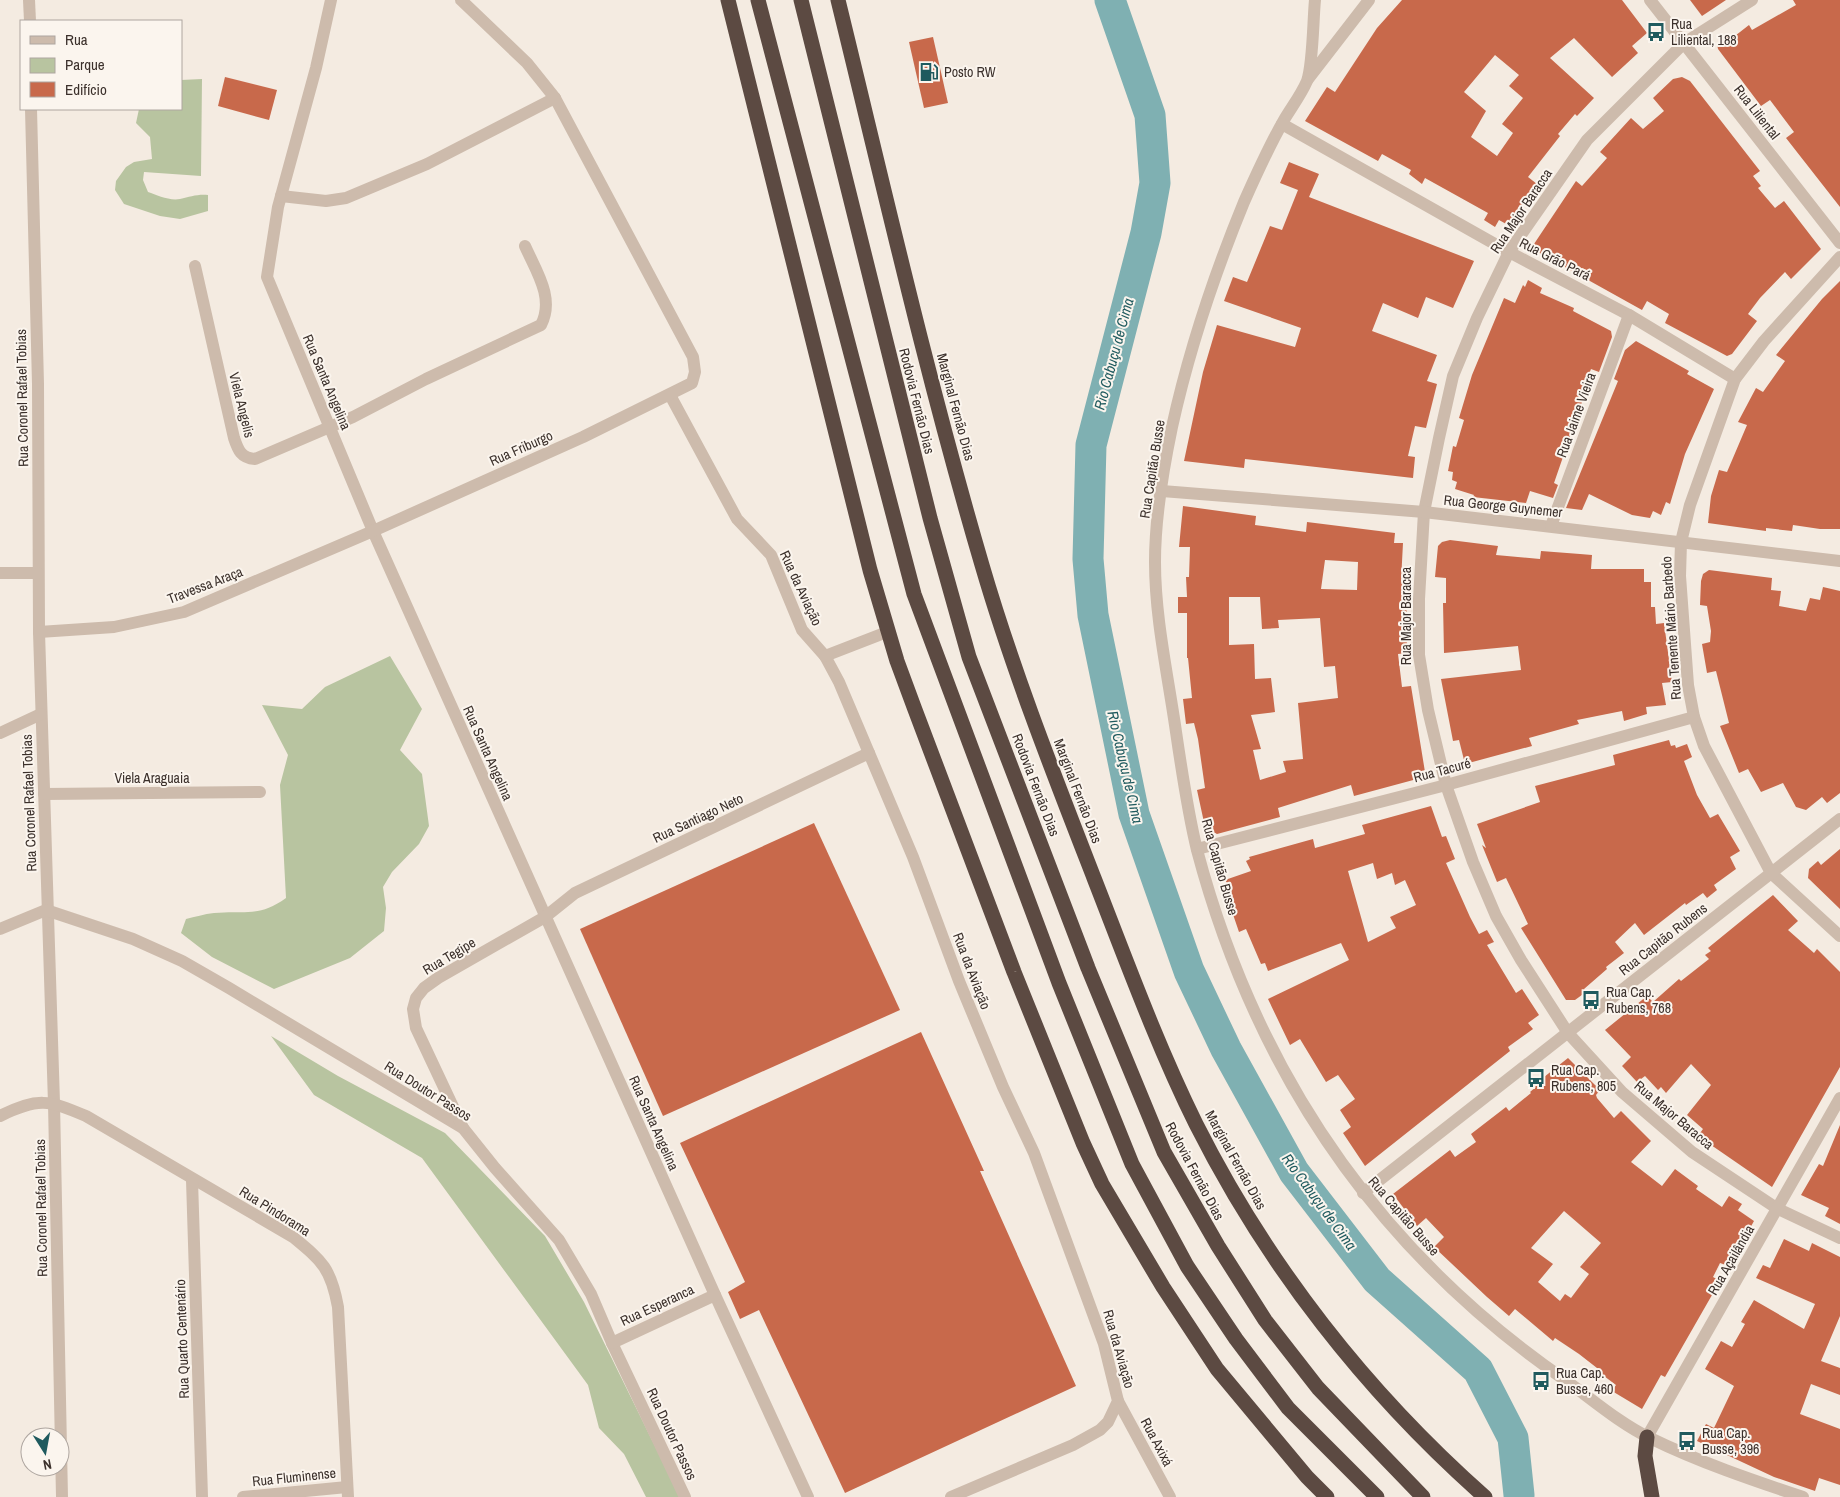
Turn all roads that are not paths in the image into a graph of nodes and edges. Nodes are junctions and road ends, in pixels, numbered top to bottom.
1 (29, 0) edge
2 (332, 0) edge
3 (461, 0) edge
4 (728, 0) edge
5 (758, 0) edge
6 (800, 0) edge
7 (838, 0) edge
8 (1315, 0) edge
9 (1369, 0) edge
10 (1650, 0) edge
11 (1752, 0) edge
12 (30, 20) edge
13 (1684, 43) junction
14 (1308, 79) junction
15 (555, 98) junction
16 (31, 110) edge
17 (1282, 124) junction
18 (281, 196) junction
19 (1840, 243) edge
20 (525, 246) dead end
21 (1509, 252) junction
22 (1840, 257) edge
23 (195, 266) dead end
24 (1629, 315) junction
25 (1735, 379) junction
26 (675, 393) junction
27 (329, 426) junction
28 (1162, 491) junction
29 (1424, 512) junction
30 (1551, 526) junction
31 (373, 531) junction
32 (1680, 542) junction
33 (1840, 561) edge
34 (0, 573) edge
35 (38, 573) junction
36 (39, 632) junction
37 (887, 632) junction
38 (825, 656) junction
39 (41, 714) junction
40 (1694, 716) junction
41 (0, 733) edge
42 (869, 753) junction
43 (1446, 785) junction
44 (260, 792) dead end
45 (44, 794) junction
46 (1840, 819) edge
47 (1197, 849) junction
48 (1771, 873) junction
49 (46, 910) junction
50 (545, 917) junction
51 (0, 928) edge
52 (1840, 936) edge
53 (1568, 1033) junction
54 (1840, 1098) edge
55 (54, 1103) junction
56 (0, 1116) edge
57 (463, 1128) junction
58 (192, 1180) junction
59 (1363, 1193) junction
60 (1778, 1209) junction
61 (1840, 1238) edge
62 (715, 1295) junction
63 (612, 1343) junction
64 (1118, 1401) junction
65 (1647, 1437) junction
66 (347, 1492) edge
67 (62, 1497) edge
68 (202, 1497) edge
69 (243, 1497) edge
70 (685, 1497) edge
71 (808, 1497) edge
72 (951, 1497) edge
73 (1170, 1497) edge
74 (1327, 1497) edge
75 (1377, 1497) edge
76 (1423, 1497) edge
77 (1485, 1497) edge
78 (1652, 1497) edge
79 (1803, 1497) edge

1 - 12 street
2 - 18 street, Rua Santa Angelina
3 - 15 street
4 - 37 highway
5 - 75 highway
6 - 76 highway, Rodovia Fernão Dias
7 - 77 highway, Marginal Fernão Dias
8 - 14 street, Rua Capitão Busse
9 - 14 street
10 - 13 street, Rua Liliental
11 - 13 street, Rua Major Baracca
13 - 19 street, Rua Liliental
13 - 21 street, Rua Major Baracca
14 - 17 street, Rua Capitão Busse
15 - 18 street
15 - 26 street
16 - 35 street, Rua Coronel Rafael Tobias
17 - 21 street, Rua Grão Pará
17 - 28 street, Rua Capitão Busse
18 - 27 street, Rua Santa Angelina
20 - 27 street
21 - 24 street, Rua Grão Pará
21 - 29 street, Rua Major Baracca
22 - 25 street, Rua Tenente Mário Barbedo
23 - 27 street, Viela Angelis
24 - 25 street, Rua Grão Pará
24 - 30 street, Rua Jaime Vieira
25 - 32 street, Rua Tenente Mário Barbedo
26 - 31 street, Rua Friburgo
26 - 38 street, Rua da Aviação
27 - 31 street, Rua Santa Angelina
28 - 29 street, Rua George Guynemer
28 - 47 street, Rua Capitão Busse
29 - 30 street, Rua George Guynemer
29 - 43 street, Rua Major Baracca
30 - 32 street, Rua George Guynemer
31 - 36 street, Travessa Araça
31 - 50 street, Rua Santa Angelina
32 - 33 street, Rua George Guynemer
32 - 40 street, Rua Tenente Mário Barbedo
34 - 35 street
35 - 36 street, Rua Coronel Rafael Tobias
36 - 39 street, Rua Coronel Rafael Tobias
37 - 38 street
37 - 74 highway
38 - 42 street, Rua da Aviação
39 - 41 street
39 - 45 street, Rua Coronel Rafael Tobias
40 - 43 street, Rua Tacuré
40 - 48 street, Rua Tenente Mário Barbedo
42 - 50 street, Rua Santiago Neto
42 - 64 street, Rua da Aviação
43 - 47 street, Rua Tacuré
43 - 53 street, Rua Major Baracca
44 - 45 street, Viela Araguaia
45 - 49 street, Rua Coronel Rafael Tobias
46 - 48 street, Rua Capitão Rubens
47 - 59 street, Rua Capitão Busse
48 - 52 street, Rua Tenente Mário Barbedo
48 - 53 street, Rua Capitão Rubens
49 - 51 street
49 - 55 street, Rua Coronel Rafael Tobias
49 - 57 street, Rua Doutor Passos
50 - 57 street, Rua Tegipe
50 - 62 street, Rua Santa Angelina
53 - 59 street, Rua Capitão Rubens
53 - 60 street, Rua Major Baracca
54 - 60 street, Rua Açailândia
55 - 56 street
55 - 58 street, Rua Pindorama
55 - 67 street, Rua Coronel Rafael Tobias
57 - 63 street, Rua Doutor Passos
58 - 66 street, Rua Pindorama
58 - 68 street, Rua Quarto Centenário
59 - 65 street, Rua Capitão Busse
60 - 61 street, Rua Major Baracca
60 - 65 street, Rua Açailândia
62 - 63 street, Rua Esperanca
62 - 71 street, Rua Santa Angelina
63 - 70 street, Rua Doutor Passos
64 - 72 street, Rua da Aviação
64 - 73 street, Rua Axixá
65 - 78 highway
65 - 79 street, Rua Capitão Busse
66 - 69 street, Rua Fluminense

